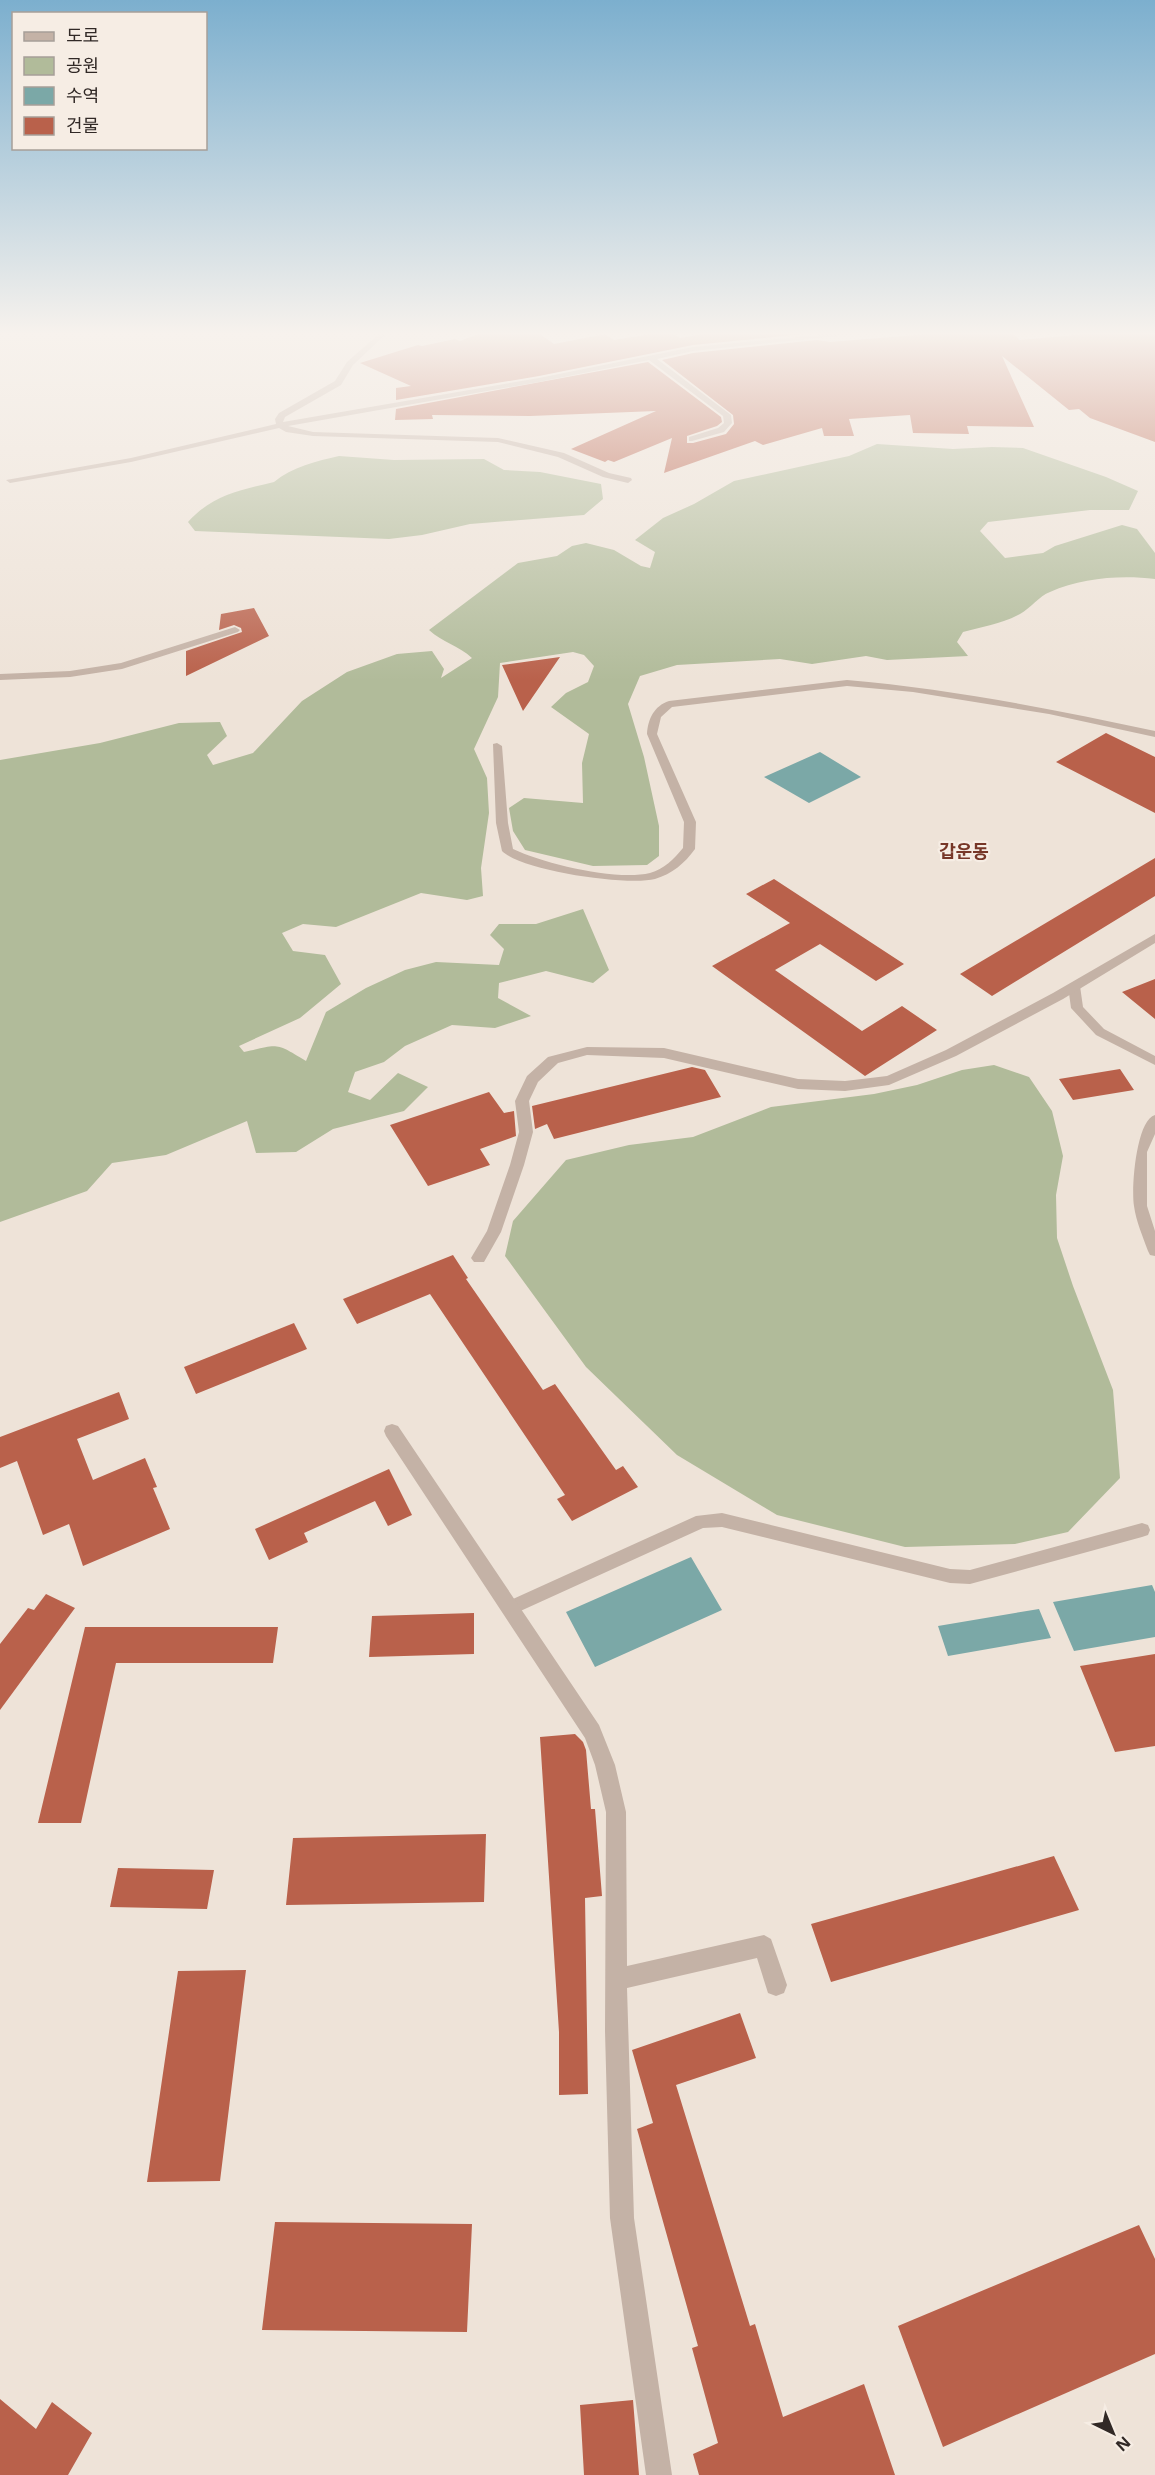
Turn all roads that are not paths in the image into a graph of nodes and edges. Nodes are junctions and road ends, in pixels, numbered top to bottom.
1 (174, 450) edge
2 (541, 450) edge
3 (0, 478) edge
4 (10, 480) junction
5 (628, 480) dead end
6 (0, 486) edge
7 (235, 630) dead end
8 (0, 677) edge
9 (1155, 734) edge
10 (497, 746) dead end
11 (1155, 938) edge
12 (1074, 986) junction
13 (1155, 1061) edge
14 (1155, 1119) edge
15 (1155, 1251) edge
16 (479, 1258) dead end
17 (392, 1431) dead end
18 (1142, 1530) dead end
19 (510, 1608) junction
20 (616, 1979) junction
21 (776, 1985) dead end
22 (659, 2475) edge

1 - 4 street
2 - 5 street
3 - 4 street
4 - 6 street
7 - 8 street
9 - 10 street
11 - 12 street
12 - 13 lane
12 - 16 street
14 - 15 lane
17 - 19 street
18 - 19 lane
19 - 20 street
20 - 21 street
20 - 22 street

